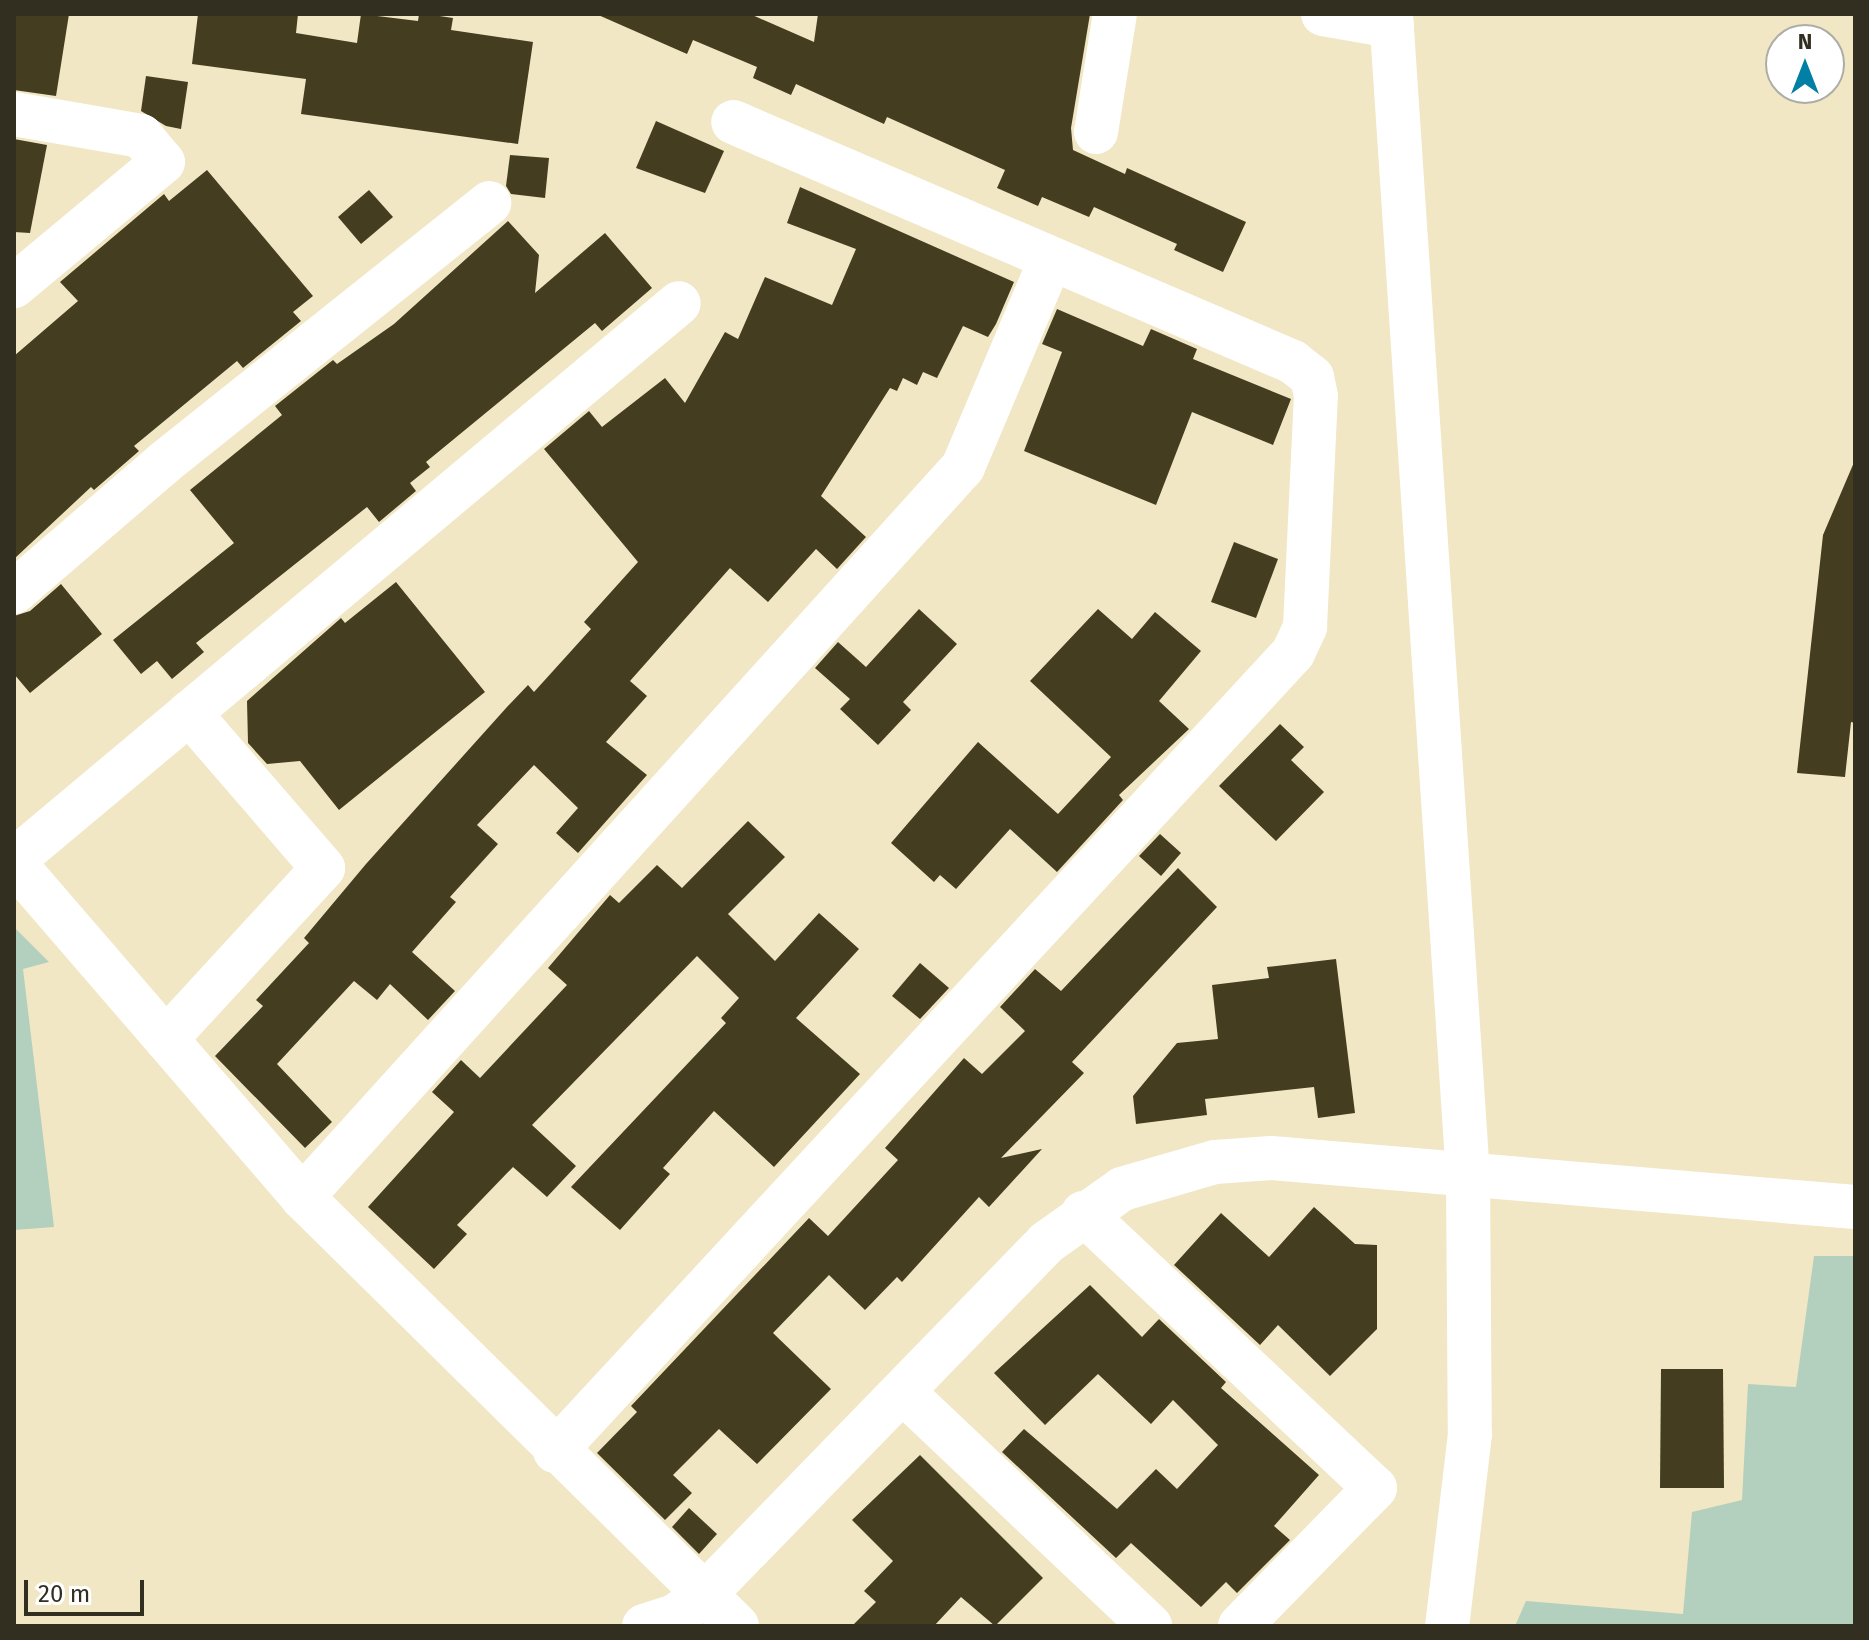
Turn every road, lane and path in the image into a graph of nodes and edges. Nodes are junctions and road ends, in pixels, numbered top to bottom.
1 (1115, 14) edge
2 (1323, 14) edge
3 (1392, 20) edge
4 (14, 114) edge
5 (733, 122) dead end
6 (1096, 132) dead end
7 (489, 203) dead end
8 (1050, 261) junction
9 (14, 286) edge
10 (679, 303) dead end
11 (14, 592) edge
12 (189, 713) junction
13 (14, 861) edge
14 (166, 1039) junction
15 (1468, 1175) junction
16 (302, 1197) junction
17 (1855, 1207) edge
18 (1083, 1213) junction
19 (904, 1393) junction
20 (555, 1451) junction
21 (704, 1595) junction
22 (644, 1626) edge
23 (737, 1626) edge
24 (1150, 1626) edge
25 (1240, 1626) edge
26 (1447, 1626) edge

1 - 6 street
2 - 3 street
3 - 15 street
4 - 9 street
5 - 8 street
7 - 11 street
8 - 16 street
8 - 20 street
10 - 12 street
12 - 13 street
12 - 14 street
13 - 14 street
14 - 16 street
15 - 17 street
15 - 18 street
15 - 26 street
16 - 20 street
18 - 19 street
18 - 25 street
19 - 21 street
19 - 24 street
20 - 21 street
21 - 22 street
21 - 23 street

